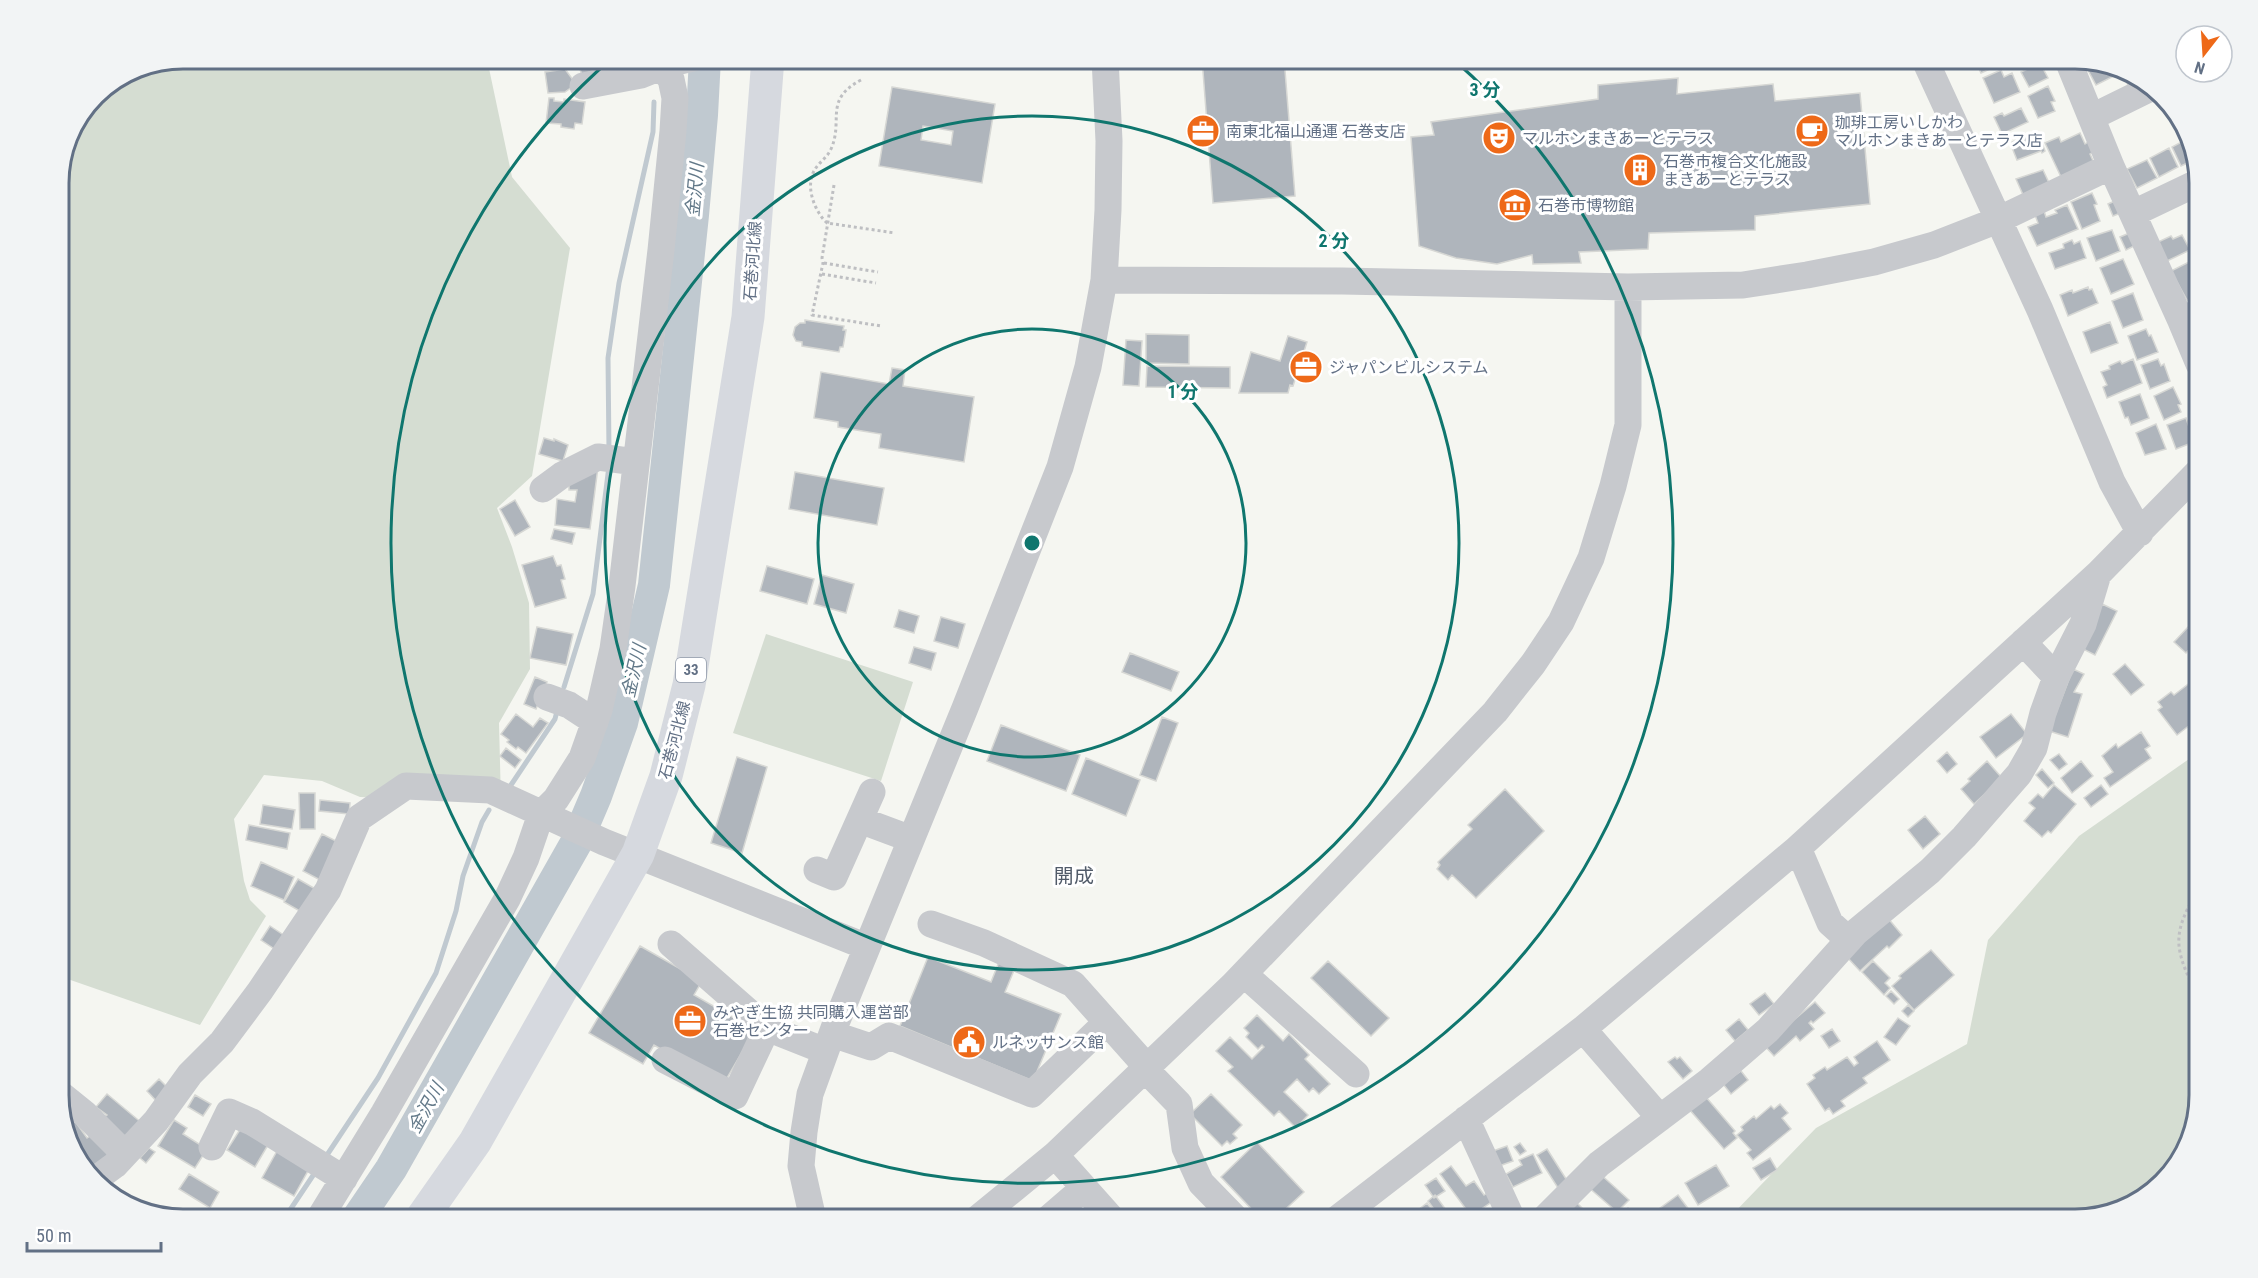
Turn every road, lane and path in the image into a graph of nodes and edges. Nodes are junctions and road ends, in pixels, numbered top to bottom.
1 (654, 69) edge
2 (672, 69) edge
3 (767, 69) edge
4 (1106, 69) edge
5 (1929, 69) edge
6 (2072, 69) edge
7 (861, 80) dead end
8 (583, 86) dead end
9 (2143, 92) edge
10 (2092, 117) junction
11 (2111, 165) junction
12 (834, 185) dead end
13 (2189, 187) edge
14 (2134, 213) junction
15 (1998, 220) junction
16 (827, 223) junction
17 (895, 233) dead end
18 (823, 263) junction
19 (878, 272) dead end
20 (821, 274) junction
21 (1104, 280) junction
22 (876, 283) dead end
23 (1628, 287) junction
24 (2189, 314) edge
25 (881, 327) dead end
26 (618, 460) junction
27 (2189, 481) edge
28 (543, 489) dead end
29 (2139, 533) junction
30 (2099, 573) junction
31 (2023, 642) junction
32 (2056, 677) junction
33 (547, 697) dead end
34 (595, 722) junction
35 (872, 792) dead end
36 (548, 816) junction
37 (860, 820) junction
38 (911, 839) junction
39 (1798, 848) junction
40 (638, 854) junction
41 (817, 870) dead end
42 (2189, 906) edge
43 (931, 924) dead end
44 (1849, 940) junction
45 (671, 944) dead end
46 (867, 947) junction
47 (1244, 974) junction
48 (2189, 976) edge
49 (1107, 1023) junction
50 (767, 1028) junction
51 (1582, 1029) junction
52 (828, 1043) junction
53 (664, 1060) dead end
54 (1145, 1069) junction
55 (1356, 1074) dead end
56 (69, 1101) edge
57 (1660, 1118) junction
58 (1466, 1119) junction
59 (212, 1147) dead end
60 (125, 1154) junction
61 (1055, 1155) junction
62 (332, 1171) junction
63 (102, 1175) edge
64 (1084, 1188) junction
65 (322, 1209) edge
66 (429, 1209) edge
67 (811, 1209) edge
68 (990, 1209) edge
69 (1060, 1209) edge
70 (1102, 1209) edge
71 (1226, 1209) edge
72 (1351, 1209) edge
73 (1507, 1209) edge
74 (1555, 1209) edge

1 - 8 street
2 - 26 street
3 - 40 main road, 石巻河北線 / 33
4 - 21 street
5 - 15 street
6 - 10 street
7 - 16 path
9 - 10 street
10 - 11 street
11 - 14 street
11 - 15 street
12 - 16 path
13 - 14 street
14 - 24 street
15 - 23 street
15 - 29 street
16 - 17 path
16 - 18 path
18 - 19 path
18 - 20 path
20 - 22 path
20 - 25 path
21 - 23 street
21 - 38 street
23 - 47 street
26 - 28 street
26 - 34 street
27 - 29 street
29 - 30 street
30 - 31 street
30 - 32 street
31 - 32 street
31 - 39 street
32 - 44 street
33 - 34 street
34 - 36 street
35 - 37 street
36 - 40 street
36 - 60 street
36 - 62 street
37 - 38 street
37 - 41 street
38 - 46 street
39 - 44 street
39 - 51 street
40 - 46 street
40 - 66 main road, 石巻河北線 / 33
42 - 48 path
43 - 49 street
44 - 57 street
45 - 50 street
46 - 52 street
47 - 54 street
47 - 55 street
49 - 52 street
49 - 54 street
50 - 52 street
50 - 53 street
51 - 57 street
51 - 58 street
52 - 67 street
54 - 61 street
54 - 71 street
56 - 60 street
57 - 74 street
58 - 72 street
58 - 73 street
59 - 62 street
60 - 63 street
61 - 64 street
61 - 68 street
62 - 65 street
64 - 69 street
64 - 70 street

